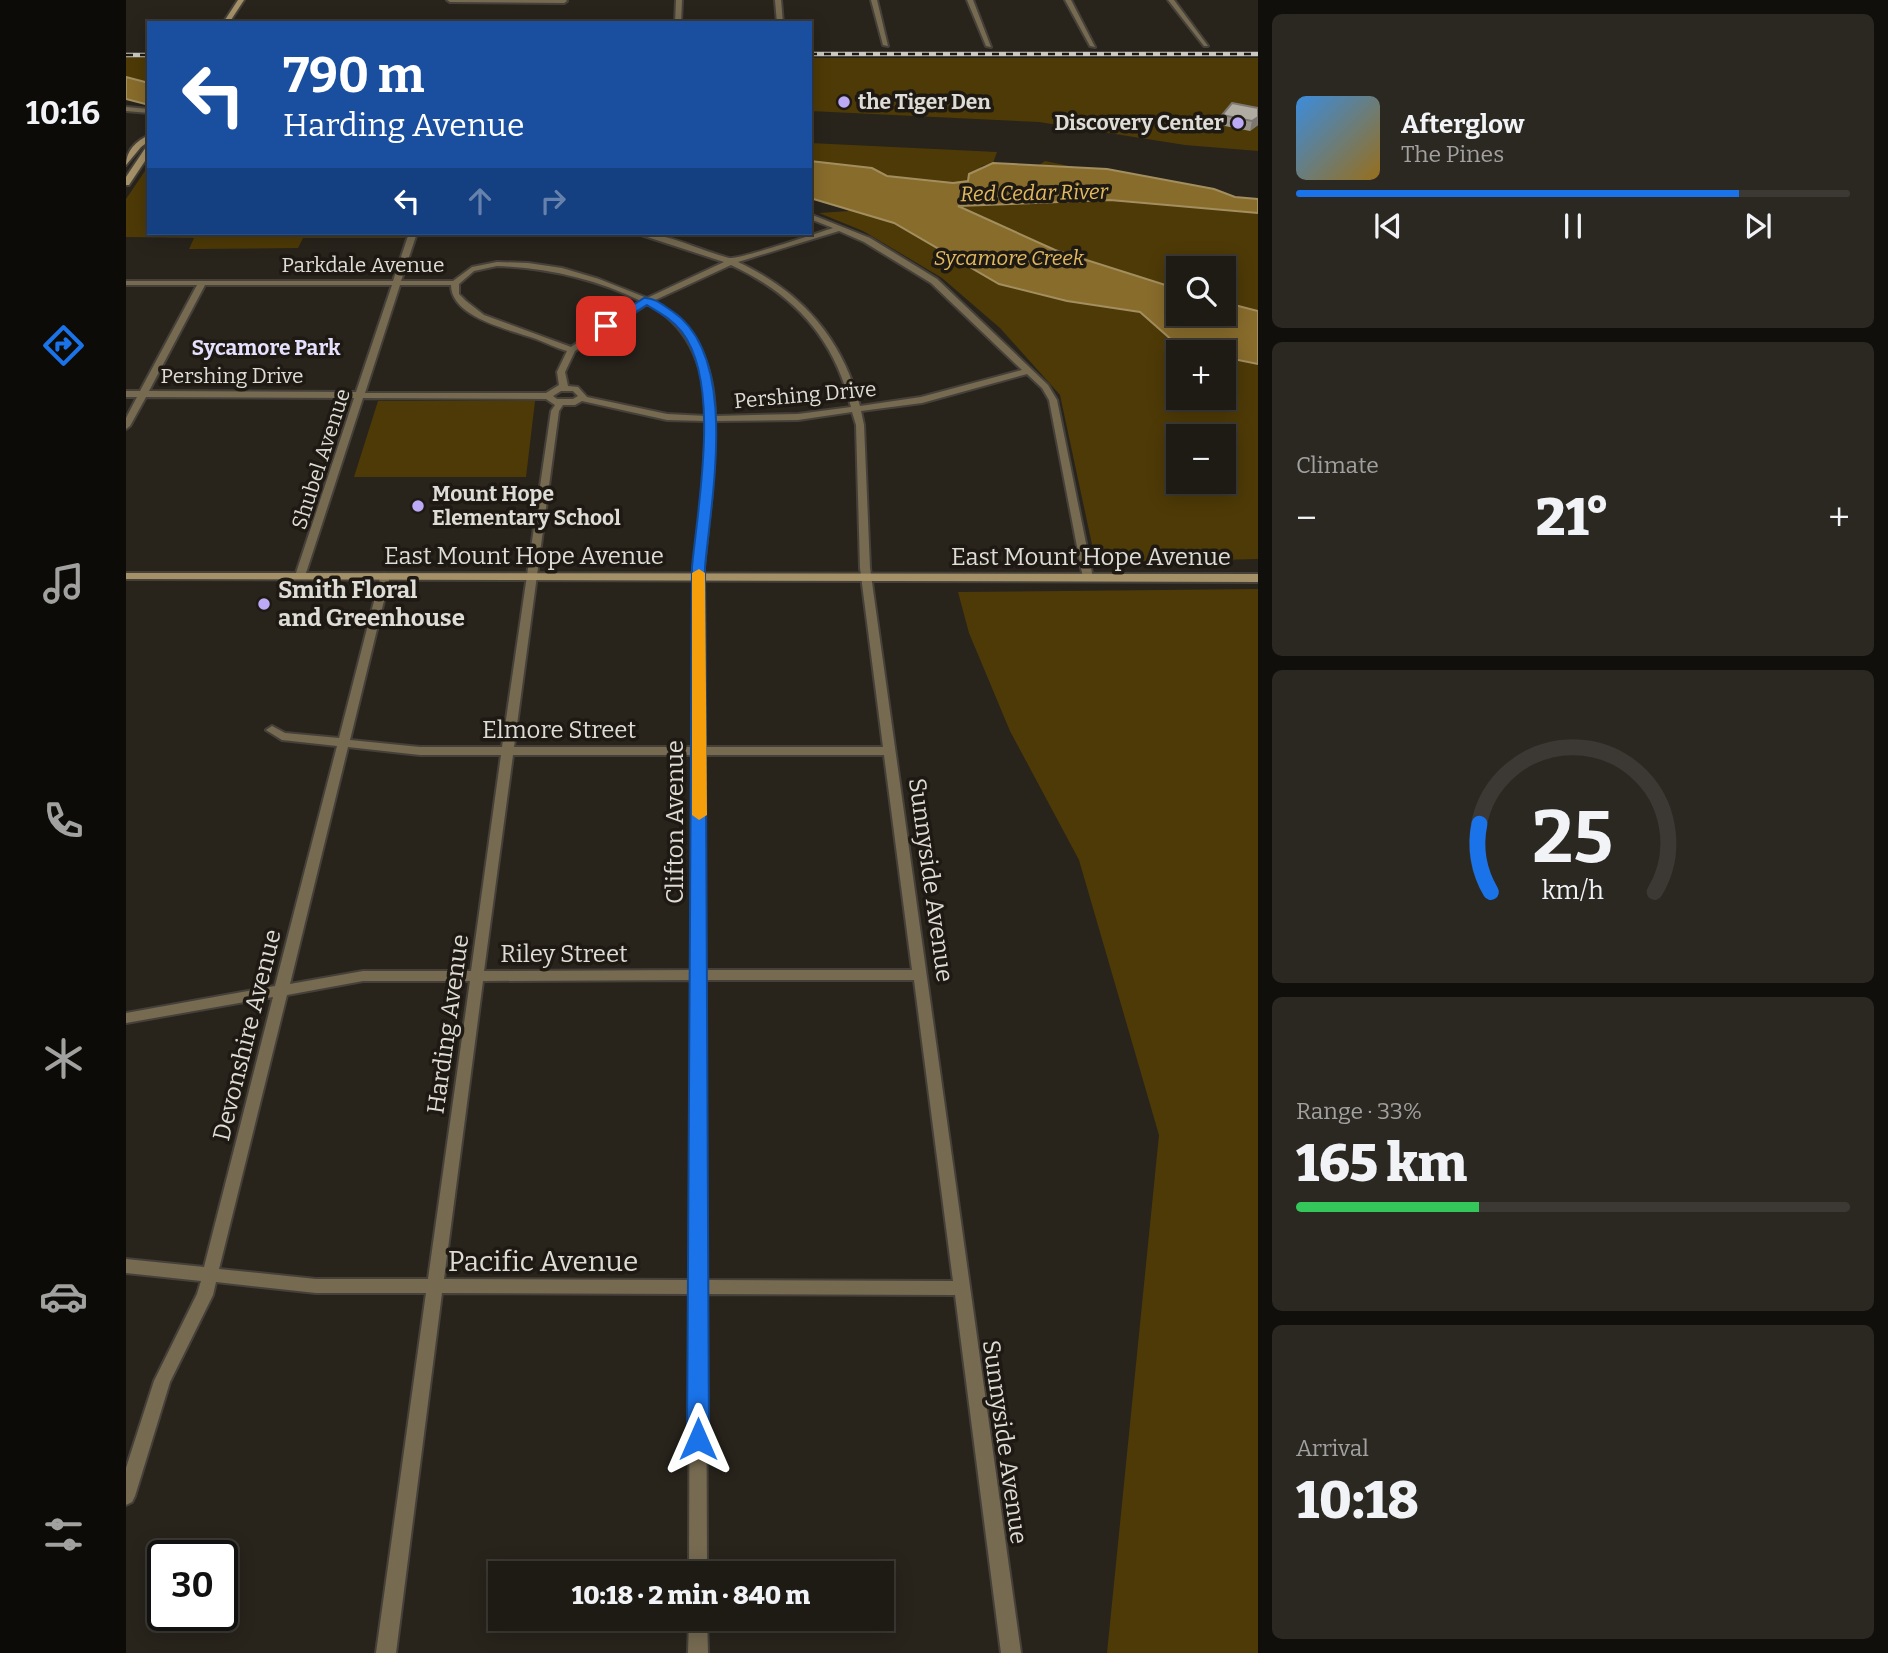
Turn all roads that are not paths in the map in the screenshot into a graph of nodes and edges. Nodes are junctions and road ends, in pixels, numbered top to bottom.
1 (241, 0) edge
2 (450, 0) edge
3 (679, 0) edge
4 (778, 0) edge
5 (874, 0) edge
6 (970, 0) edge
7 (1068, 0) edge
8 (1171, 0) edge
9 (564, 1) edge
10 (227, 21) edge
11 (678, 21) edge
12 (780, 21) edge
13 (886, 45) dead end
14 (1206, 45) dead end
15 (989, 46) dead end
16 (1093, 46) dead end
17 (126, 109) edge
18 (147, 111) edge
19 (147, 138) edge
20 (147, 152) edge
21 (126, 163) edge
22 (126, 183) edge
23 (812, 217) edge
24 (842, 228) junction
25 (412, 235) edge
26 (646, 235) edge
27 (733, 261) junction
28 (126, 283) edge
29 (202, 283) junction
30 (455, 283) junction
31 (398, 284) junction
32 (648, 301) junction
33 (572, 350) junction
34 (1029, 371) junction
35 (564, 388) junction
36 (126, 394) edge
37 (143, 394) junction
38 (360, 394) junction
39 (548, 396) junction
40 (582, 398) junction
41 (560, 403) junction
42 (857, 410) junction
43 (709, 419) junction
44 (126, 426) edge
45 (126, 576) edge
46 (300, 576) junction
47 (386, 576) junction
48 (531, 577) junction
49 (699, 577) junction
50 (867, 577) junction
51 (1088, 578) junction
52 (1258, 579) edge
53 (272, 730) dead end
54 (344, 742) junction
55 (508, 751) junction
56 (699, 751) junction
57 (890, 751) junction
58 (921, 975) junction
59 (699, 976) junction
60 (477, 977) junction
61 (282, 991) junction
62 (126, 1018) edge
63 (126, 1266) edge
64 (209, 1277) junction
65 (698, 1287) junction
66 (435, 1288) junction
67 (961, 1288) junction
68 (126, 1496) edge
69 (698, 1561) edge
70 (698, 1631) edge
71 (386, 1653) edge
72 (698, 1653) edge
73 (1011, 1653) edge

1 - 10 street
2 - 9 street
3 - 11 street
4 - 12 street
5 - 13 street
6 - 15 street
7 - 16 street
8 - 14 street
17 - 18 street
19 - 21 street
20 - 22 street
23 - 24 street
24 - 27 street
24 - 34 street
25 - 31 street, Shubel Avenue
26 - 27 street, Sunnyside Avenue
27 - 32 street
27 - 42 street, Sunnyside Avenue
28 - 29 street, Parkdale Avenue
29 - 31 street, Parkdale Avenue
29 - 37 street
30 - 31 street, Parkdale Avenue
30 - 32 street, Clifton Avenue
30 - 33 street, Parkdale Avenue
31 - 38 street, Shubel Avenue
32 - 33 street
32 - 43 street, Clifton Avenue
33 - 35 street
34 - 42 street, Pershing Drive
34 - 51 street
35 - 39 street
35 - 40 street
36 - 37 street, Pershing Drive
37 - 38 street, Pershing Drive
37 - 44 street
38 - 39 street, Pershing Drive
38 - 46 street, Shubel Avenue
39 - 41 street
40 - 41 street
40 - 43 street, Pershing Drive
41 - 48 street, Harding Avenue
42 - 43 street, Pershing Drive
42 - 50 street, Sunnyside Avenue
43 - 49 street, Clifton Avenue
45 - 46 street, East Mount Hope Avenue
46 - 47 street, East Mount Hope Avenue
47 - 48 street, East Mount Hope Avenue
47 - 54 street, Devonshire Avenue
48 - 49 street, East Mount Hope Avenue
48 - 55 street, Harding Avenue
49 - 50 street, East Mount Hope Avenue
49 - 56 street, Clifton Avenue
50 - 51 street, East Mount Hope Avenue
50 - 57 street, Sunnyside Avenue
51 - 52 street, East Mount Hope Avenue
53 - 54 street, Elmore Street
54 - 55 street, Elmore Street
54 - 61 street, Devonshire Avenue
55 - 56 street, Elmore Street
55 - 60 street, Harding Avenue
56 - 57 street, Elmore Street
56 - 59 street, Clifton Avenue
57 - 58 street, Sunnyside Avenue
58 - 59 street, Riley Street
58 - 67 street, Sunnyside Avenue
59 - 60 street, Riley Street
59 - 65 street, Clifton Avenue
60 - 61 street, Riley Street
60 - 66 street, Harding Avenue
61 - 62 street, Riley Street
61 - 64 street, Devonshire Avenue
63 - 64 street, Pacific Avenue
64 - 66 street, Pacific Avenue
64 - 68 street, Devonshire Avenue
65 - 66 street, Pacific Avenue
65 - 67 street, Pacific Avenue
65 - 69 street, Clifton Avenue
66 - 71 street, Harding Avenue
67 - 73 street, Sunnyside Avenue
70 - 72 street

